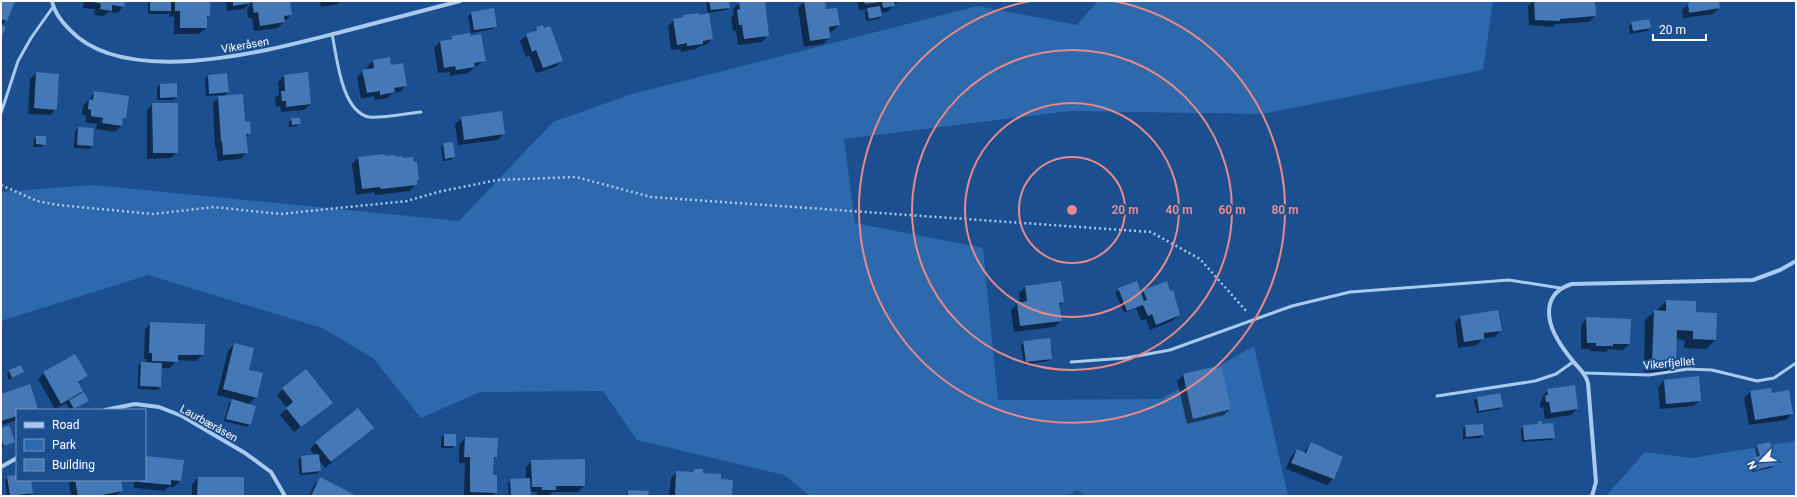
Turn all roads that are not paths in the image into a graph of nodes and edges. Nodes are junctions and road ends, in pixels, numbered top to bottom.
1 (52, 1) edge
2 (460, 1) edge
3 (53, 7) junction
4 (332, 34) junction
5 (421, 112) dead end
6 (1, 113) edge
7 (1796, 261) edge
8 (1560, 288) junction
9 (1071, 362) dead end
10 (1573, 362) junction
11 (1796, 363) edge
12 (1585, 373) junction
13 (1437, 396) dead end
14 (110, 409) edge
15 (16, 459) edge
16 (1, 467) edge
17 (285, 496) edge
18 (1592, 496) edge

1 - 3 street, Vikeråsen
2 - 4 street, Vikeråsen
3 - 4 street, Vikeråsen
3 - 6 lane
4 - 5 lane
7 - 8 street
8 - 9 lane
8 - 10 street
10 - 12 street
10 - 13 lane
11 - 12 lane, Vikerfjellet
12 - 18 street
14 - 17 street, Laurbæråsen
15 - 16 street

